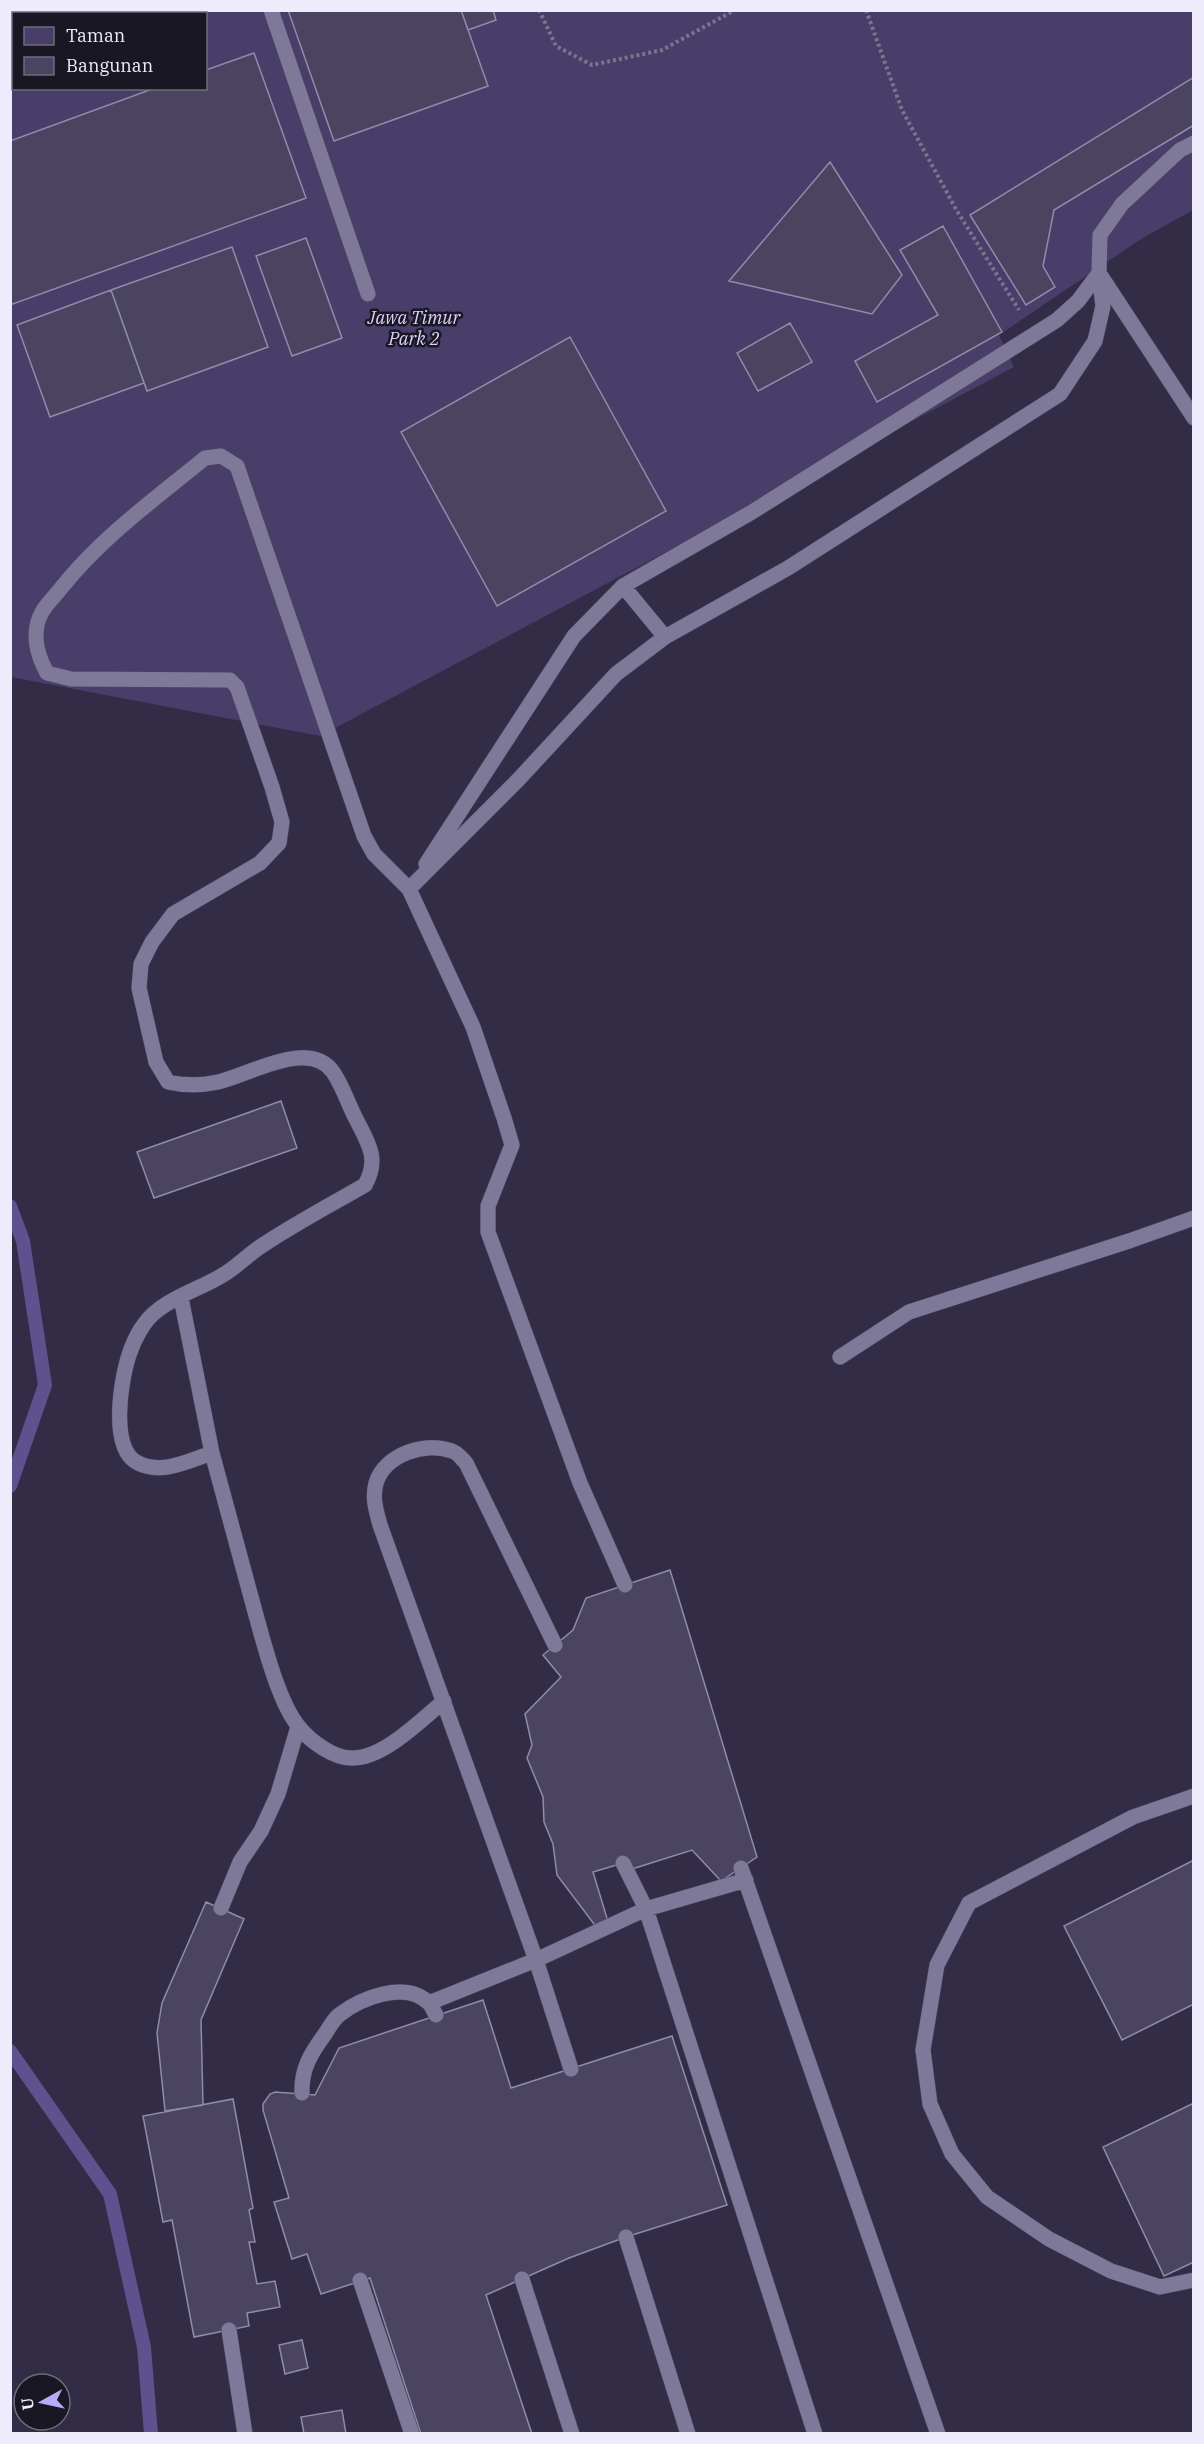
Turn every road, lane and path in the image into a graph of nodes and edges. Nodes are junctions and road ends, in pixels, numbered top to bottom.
1 (272, 10) edge
2 (539, 10) edge
3 (735, 10) edge
4 (867, 10) edge
5 (1194, 143) edge
6 (1099, 273) junction
7 (368, 294) dead end
8 (1028, 314) dead end
9 (1194, 418) edge
10 (623, 586) junction
11 (665, 637) junction
12 (409, 889) junction
13 (1194, 1218) edge
14 (181, 1298) junction
15 (840, 1357) dead end
16 (212, 1453) junction
17 (625, 1585) dead end
18 (555, 1645) dead end
19 (444, 1701) junction
20 (298, 1727) junction
21 (1194, 1796) edge
22 (623, 1863) dead end
23 (221, 1908) dead end
24 (646, 1910) junction
25 (536, 1960) junction
26 (571, 2069) dead end
27 (302, 2093) dead end
28 (626, 2237) dead end
29 (522, 2279) dead end
30 (360, 2280) dead end
31 (1194, 2280) edge
32 (229, 2330) dead end
33 (245, 2433) edge
34 (412, 2433) edge
35 (572, 2433) edge
36 (688, 2433) edge
37 (815, 2433) edge
38 (938, 2433) edge

1 - 7 lane
2 - 3 path
4 - 8 path
5 - 6 lane
6 - 9 lane
6 - 10 lane
6 - 11 lane
10 - 11 lane
10 - 12 lane
11 - 12 lane
12 - 14 lane
12 - 17 lane
13 - 15 lane
14 - 16 lane
14 - 16 lane
16 - 20 lane
18 - 19 lane
19 - 20 lane
19 - 25 lane
20 - 23 lane
21 - 31 lane
22 - 24 lane
24 - 25 lane
24 - 37 lane
24 - 38 lane
25 - 26 lane
25 - 27 lane
28 - 36 lane
29 - 35 lane
30 - 34 lane
32 - 33 lane

